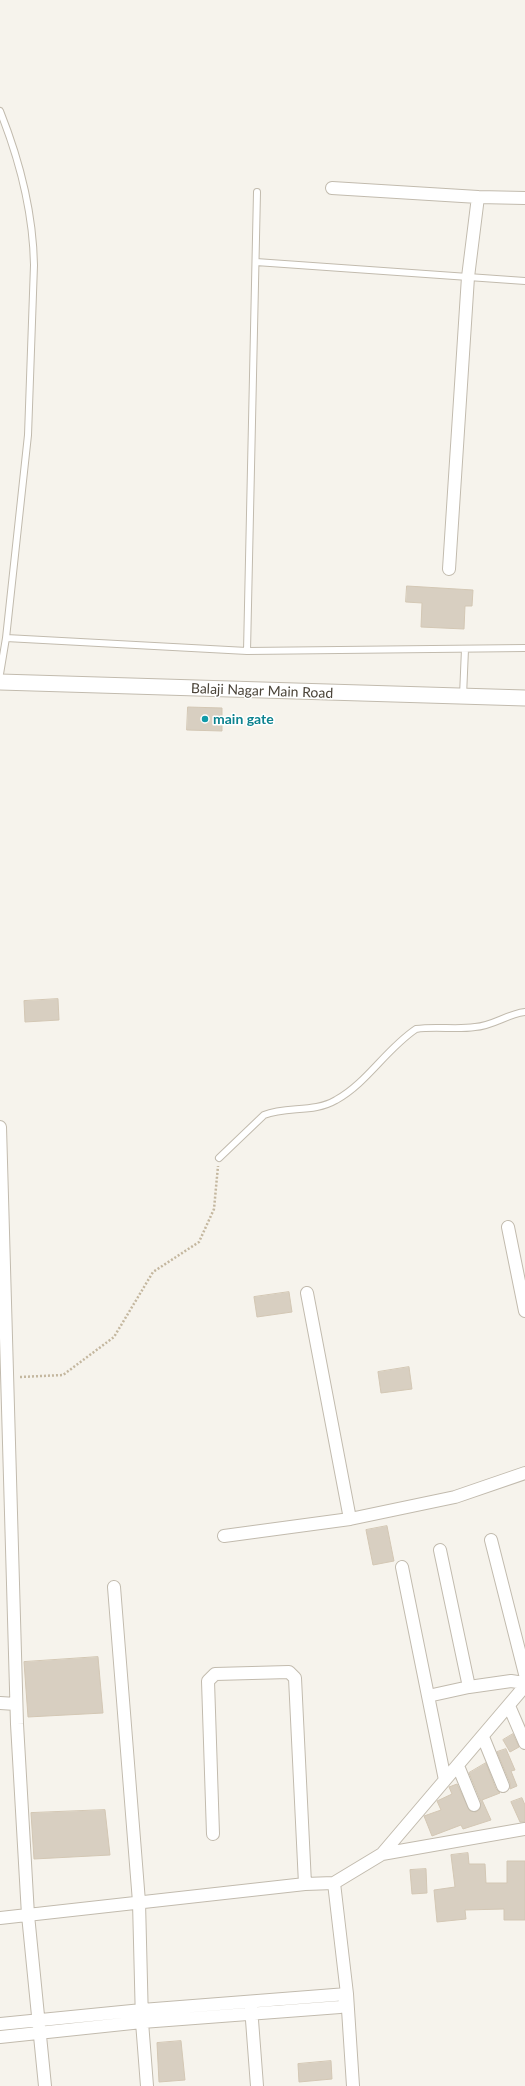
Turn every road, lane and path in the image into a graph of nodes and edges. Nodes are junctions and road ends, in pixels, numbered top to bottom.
1 (0, 111) edge
2 (332, 188) dead end
3 (257, 192) dead end
4 (478, 197) junction
5 (525, 198) edge
6 (256, 262) junction
7 (468, 277) junction
8 (525, 280) edge
9 (449, 569) dead end
10 (6, 638) junction
11 (525, 648) edge
12 (465, 649) junction
13 (247, 652) junction
14 (0, 674) edge
15 (0, 682) edge
16 (463, 698) junction
17 (525, 698) edge
18 (525, 1012) edge
19 (0, 1127) edge
20 (219, 1158) joint
21 (508, 1228) dead end
22 (307, 1293) dead end
23 (525, 1311) edge
24 (4, 1381) edge
25 (525, 1473) edge
26 (350, 1519) junction
27 (224, 1536) dead end
28 (491, 1540) dead end
29 (440, 1550) dead end
30 (402, 1567) dead end
31 (114, 1587) dead end
32 (525, 1674) edge
33 (525, 1683) edge
34 (525, 1686) edge
35 (470, 1687) junction
36 (428, 1696) junction
37 (0, 1703) edge
38 (16, 1704) junction
39 (509, 1706) junction
40 (483, 1737) junction
41 (525, 1743) edge
42 (458, 1766) junction
43 (445, 1780) junction
44 (504, 1786) dead end
45 (474, 1805) dead end
46 (525, 1829) edge
47 (213, 1834) dead end
48 (382, 1854) junction
49 (334, 1883) junction
50 (305, 1884) junction
51 (139, 1902) junction
52 (28, 1915) junction
53 (0, 1918) edge
54 (347, 1999) junction
55 (250, 2002) junction
56 (253, 2014) junction
57 (142, 2016) junction
58 (38, 2021) junction
59 (0, 2024) edge
60 (40, 2033) junction
61 (0, 2037) edge
62 (45, 2086) edge
63 (147, 2086) edge
64 (257, 2086) edge
65 (353, 2086) edge

1 - 10 lane
2 - 4 street
3 - 6 lane
4 - 5 street
4 - 7 street
6 - 7 lane
6 - 13 lane
7 - 8 lane
7 - 9 street
10 - 13 lane
10 - 14 lane
11 - 12 lane
12 - 13 lane
12 - 16 lane
15 - 16 street, Balaji Nagar Main Road
16 - 17 street, Balaji Nagar Main Road
18 - 20 lane
19 - 24 street
20 - 24 path
21 - 23 street
22 - 26 street
24 - 38 street
25 - 26 street
26 - 27 street
28 - 32 street
29 - 35 street
30 - 36 street
31 - 51 street
33 - 35 street
34 - 39 street
35 - 36 street
36 - 43 street
37 - 38 street
38 - 52 street
39 - 40 street
39 - 41 street
40 - 42 street
40 - 44 street
42 - 43 street
42 - 45 street
43 - 48 street
46 - 48 street
47 - 50 street
48 - 49 street
49 - 50 street
49 - 54 street
50 - 51 street
51 - 52 street
51 - 57 street
52 - 53 street
52 - 58 street
54 - 55 street
54 - 56 street
54 - 65 street
55 - 56 street
55 - 57 street
56 - 57 street
56 - 64 street
57 - 58 street
57 - 60 street
57 - 63 street
58 - 59 street
58 - 60 street
60 - 61 street
60 - 62 street

